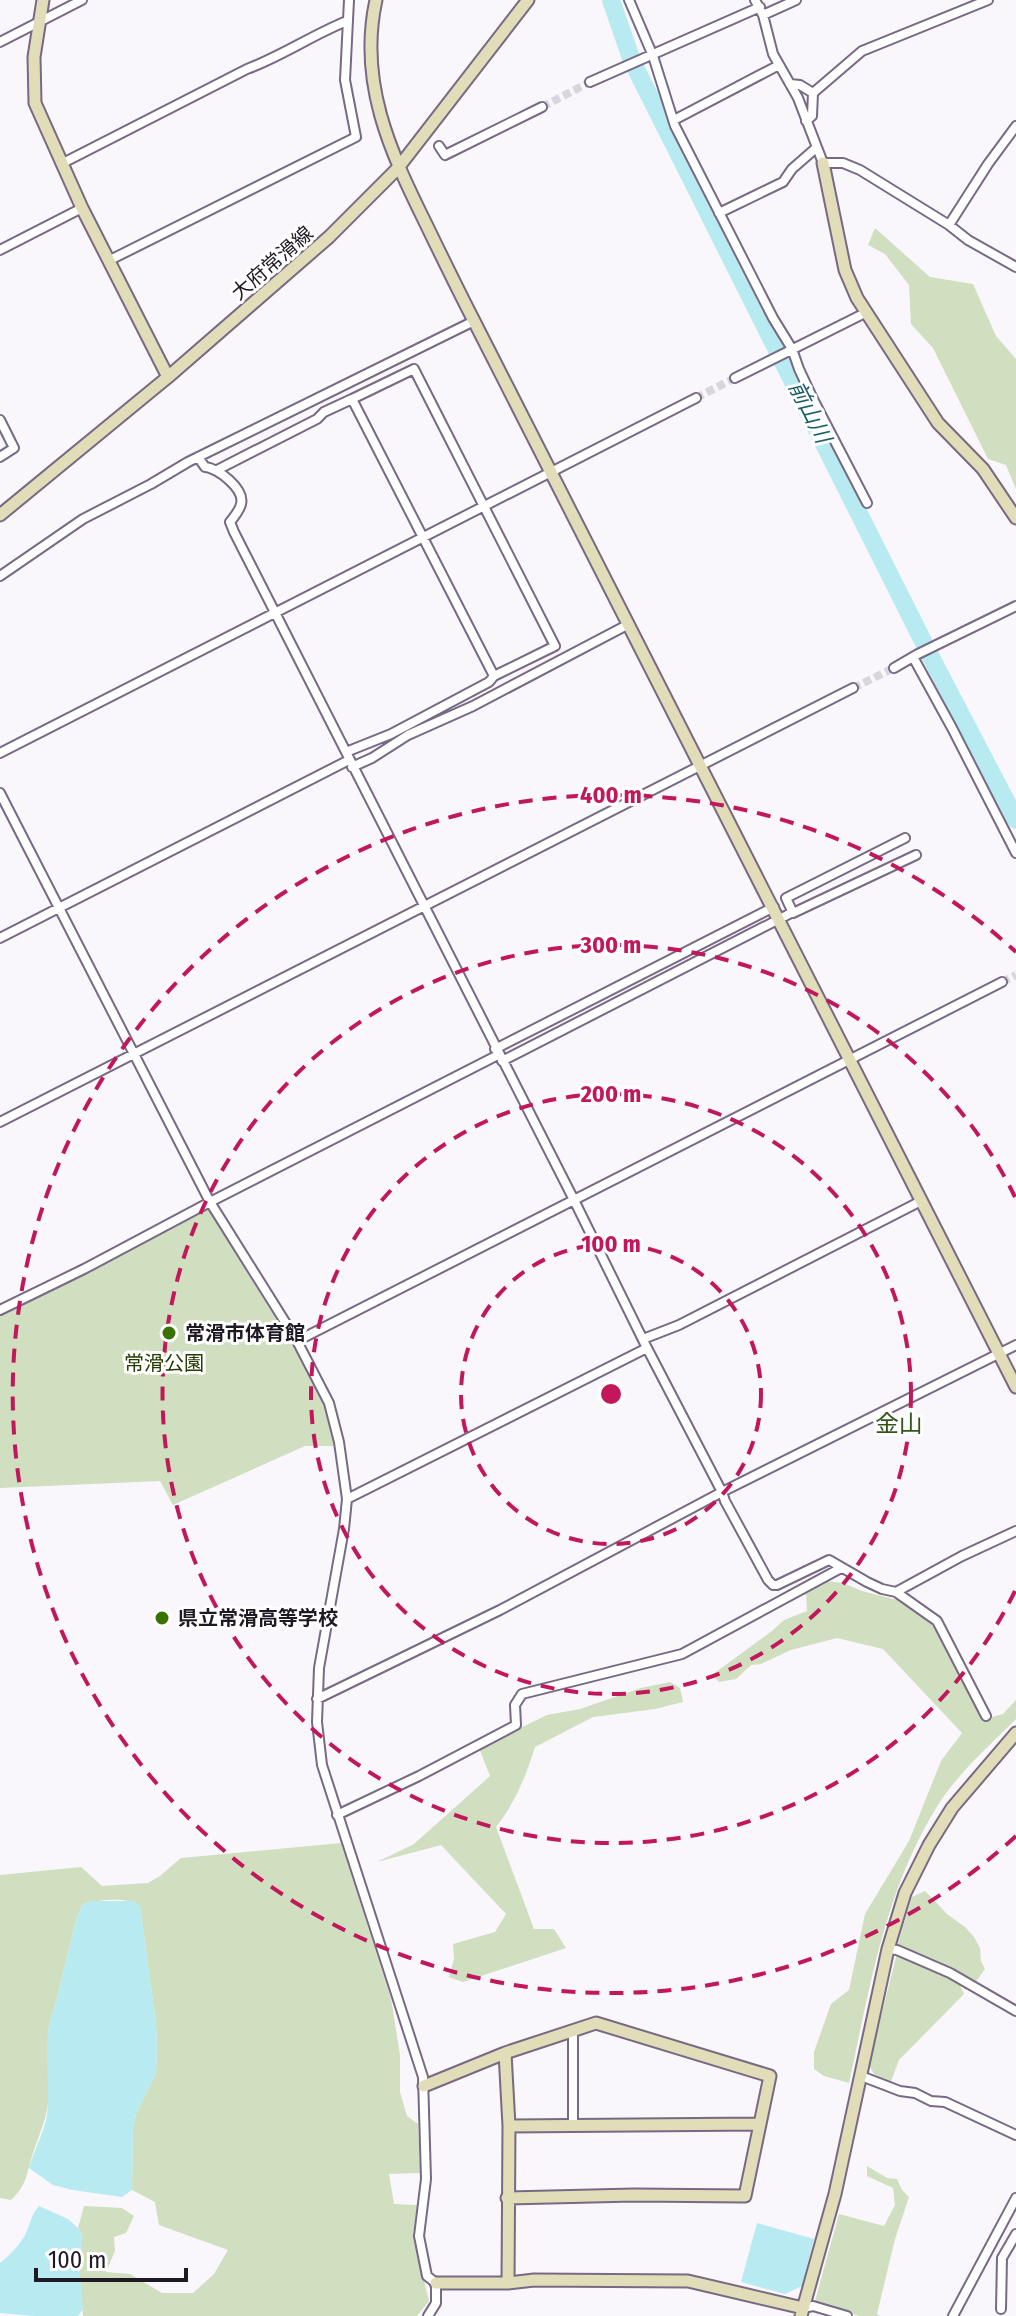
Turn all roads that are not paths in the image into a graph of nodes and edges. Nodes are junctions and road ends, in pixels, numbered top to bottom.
1 (43, 0) edge
2 (82, 0) edge
3 (349, 0) edge
4 (376, 0) edge
5 (528, 0) edge
6 (629, 0) edge
7 (796, 0) edge
8 (988, 0) edge
9 (759, 7) edge
10 (347, 21) junction
11 (40, 22) junction
12 (0, 42) edge
13 (651, 57) junction
14 (779, 65) junction
15 (590, 82) tunnel mouth
16 (790, 84) junction
17 (813, 93) junction
18 (542, 107) tunnel mouth
19 (674, 120) junction
20 (806, 121) junction
21 (1016, 126) edge
22 (439, 146) dead end
23 (816, 148) junction
24 (823, 163) junction
25 (61, 164) junction
26 (398, 168) junction
27 (82, 208) junction
28 (719, 213) junction
29 (949, 225) junction
30 (0, 250) edge
31 (108, 261) junction
32 (1016, 267) edge
33 (865, 313) junction
34 (474, 321) junction
35 (789, 351) junction
36 (168, 377) junction
37 (735, 378) tunnel mouth
38 (696, 398) tunnel mouth
39 (352, 399) junction
40 (0, 420) edge
41 (0, 457) edge
42 (198, 457) junction
43 (217, 470) junction
44 (551, 472) junction
45 (867, 503) dead end
46 (484, 505) junction
47 (0, 515) edge
48 (1016, 518) edge
49 (422, 538) junction
50 (0, 576) edge
51 (1016, 606) edge
52 (274, 612) junction
53 (629, 624) junction
54 (915, 656) junction
55 (894, 668) tunnel mouth
56 (494, 676) junction
57 (853, 688) tunnel mouth
58 (0, 753) edge
59 (349, 760) junction
60 (701, 766) junction
61 (0, 793) edge
62 (905, 838) dead end
63 (1016, 853) edge
64 (916, 855) dead end
65 (774, 907) junction
66 (59, 908) junction
67 (425, 908) junction
68 (793, 912) junction
69 (780, 919) junction
70 (0, 938) edge
71 (1002, 982) tunnel mouth
72 (134, 1054) junction
73 (498, 1055) junction
74 (850, 1060) junction
75 (0, 1122) edge
76 (574, 1200) junction
77 (921, 1201) junction
78 (210, 1202) junction
79 (0, 1310) edge
80 (297, 1341) junction
81 (645, 1344) junction
82 (1016, 1345) edge
83 (999, 1354) junction
84 (1016, 1387) edge
85 (722, 1492) junction
86 (347, 1499) junction
87 (1016, 1531) edge
88 (841, 1568) junction
89 (896, 1592) junction
90 (317, 1699) junction
91 (986, 1716) dead end
92 (1016, 1733) edge
93 (337, 1815) junction
94 (888, 1949) junction
95 (1016, 2011) edge
96 (573, 2030) junction
97 (505, 2053) junction
98 (861, 2076) junction
99 (424, 2086) junction
100 (759, 2124) junction
101 (509, 2126) junction
102 (573, 2126) junction
103 (1016, 2135) edge
104 (507, 2198) junction
105 (1016, 2198) edge
106 (1016, 2234) edge
107 (436, 2283) junction
108 (508, 2283) junction
109 (1001, 2309) dead end
110 (802, 2312) edge
111 (428, 2316) edge
112 (847, 2316) edge
113 (953, 2316) edge

1 - 11 street
2 - 11 street
3 - 10 street
4 - 26 street
5 - 26 street, 大府常滑線
6 - 13 street
7 - 9 street
8 - 17 street
9 - 13 street
9 - 14 street
10 - 25 street
10 - 31 street
11 - 12 street
11 - 25 street
13 - 15 street
13 - 19 street
14 - 16 street
14 - 19 street
16 - 17 street
16 - 20 street
17 - 20 street
18 - 22 street
19 - 28 street
20 - 23 street
21 - 29 street
23 - 24 street
23 - 28 street
24 - 29 street
24 - 33 street
25 - 27 street
26 - 34 street
26 - 36 street, 大府常滑線
27 - 30 street
27 - 31 street
28 - 35 street
29 - 32 street
31 - 36 street
33 - 35 street
33 - 48 street
34 - 42 street
34 - 44 street
35 - 37 street
35 - 45 street
36 - 47 street, 大府常滑線
38 - 44 street
39 - 43 street
39 - 46 street
39 - 49 street
40 - 41 street
42 - 43 street
42 - 50 street
43 - 52 street
44 - 46 street
44 - 53 street
46 - 49 street
46 - 56 street
49 - 52 street
49 - 56 street
51 - 54 street
52 - 58 street
52 - 59 street
53 - 59 street
53 - 60 street
54 - 55 street
54 - 63 street
56 - 59 street
57 - 60 street
59 - 66 street
59 - 67 street
60 - 65 street
60 - 67 street
61 - 66 street
62 - 68 street
64 - 68 street
65 - 69 street
65 - 73 street
66 - 70 street
66 - 72 street
67 - 72 street
67 - 73 street
68 - 69 street
69 - 73 street
69 - 74 street
71 - 74 street
72 - 75 street
72 - 78 street
73 - 76 street
73 - 78 street
74 - 76 street
74 - 77 street
76 - 80 street
76 - 81 street
77 - 81 street
77 - 83 street
78 - 79 street
78 - 80 street
80 - 86 street
81 - 85 street
81 - 86 street
82 - 83 street
83 - 84 street
83 - 85 street
85 - 88 street
85 - 90 street
86 - 90 street
87 - 89 street
88 - 89 street
88 - 93 street
89 - 91 street
90 - 93 street
92 - 94 street
93 - 99 street
94 - 95 street
94 - 98 street
96 - 97 street
96 - 100 street
96 - 102 street
97 - 99 street
97 - 101 street
98 - 103 street
98 - 110 street
99 - 107 street
100 - 102 street
100 - 104 street
101 - 102 street
101 - 104 street
104 - 108 street
105 - 113 street
106 - 109 street
107 - 108 street
107 - 111 street
108 - 110 street
110 - 112 street

